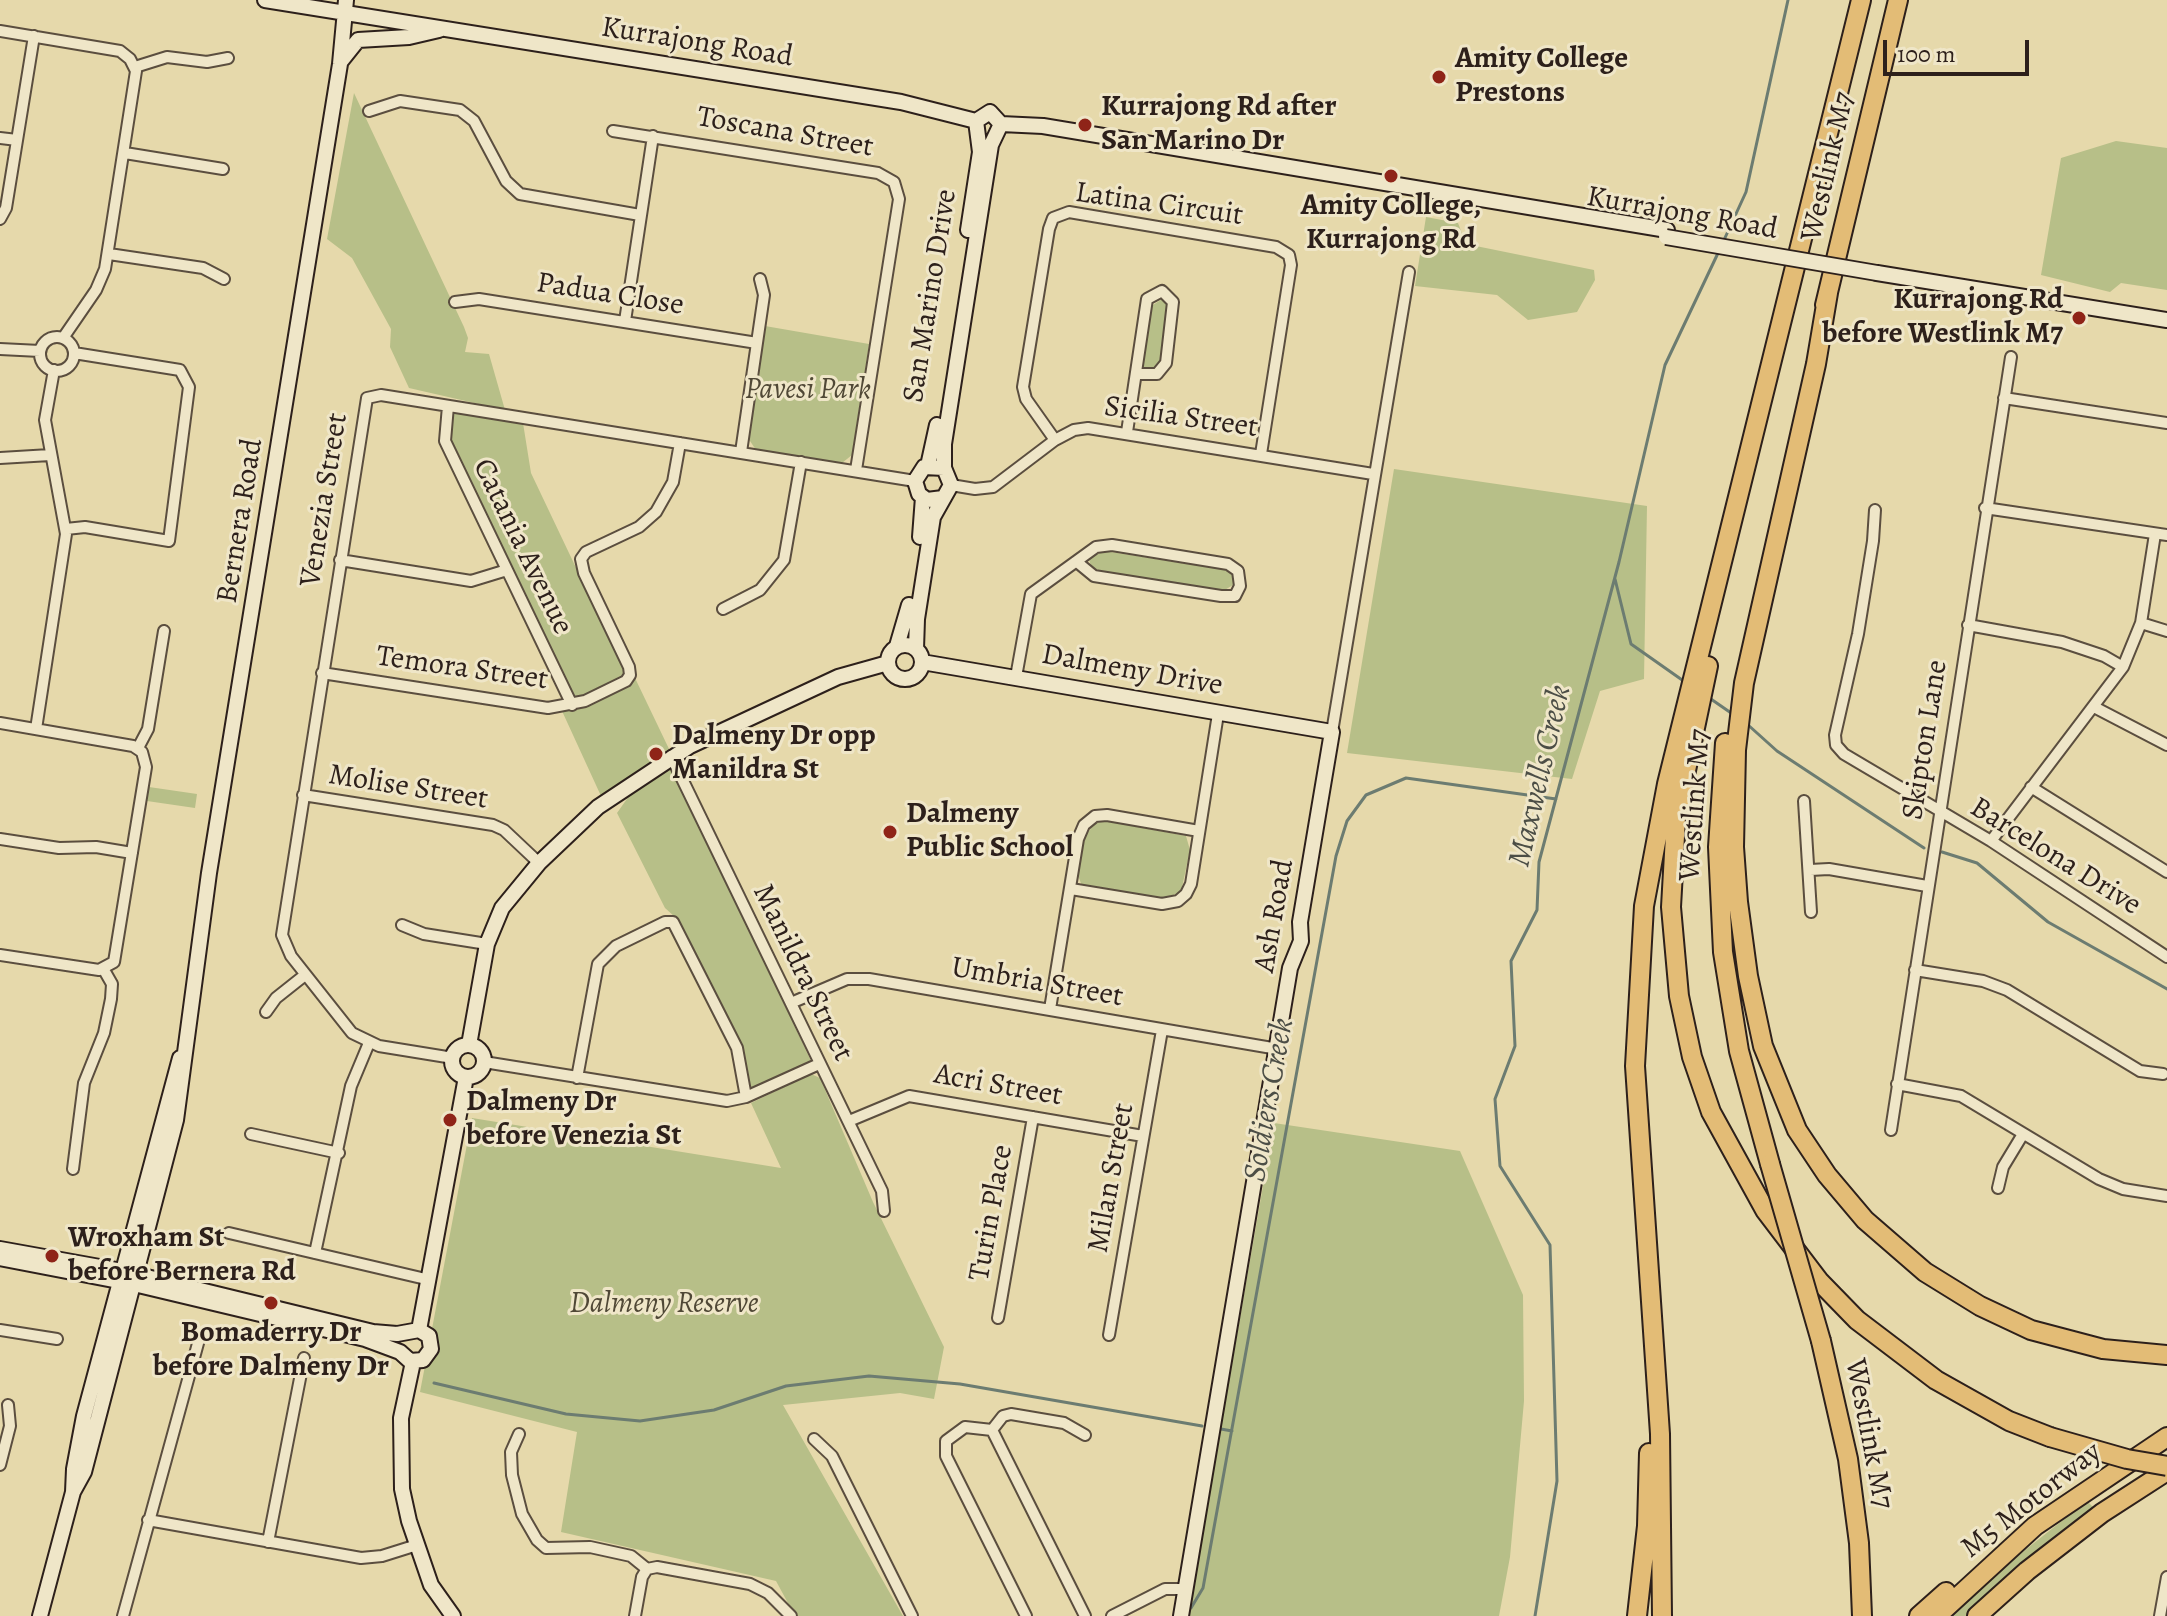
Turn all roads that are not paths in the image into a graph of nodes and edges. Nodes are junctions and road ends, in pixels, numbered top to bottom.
1 (265, 0) edge
2 (1861, 0) edge
3 (1898, 0) edge
4 (345, 6) edge
5 (447, 28) junction
6 (0, 31) edge
7 (34, 36) junction
8 (228, 58) dead end
9 (340, 64) junction
10 (135, 67) junction
11 (369, 111) dead end
12 (988, 129) junction
13 (613, 131) dead end
14 (653, 136) junction
15 (0, 138) edge
16 (17, 140) junction
17 (125, 153) junction
18 (223, 169) dead end
19 (640, 215) junction
20 (0, 219) edge
21 (109, 254) junction
22 (1878, 270) junction
23 (1409, 272) dead end
24 (224, 279) dead end
25 (760, 279) dead end
26 (455, 302) dead end
27 (2167, 314) edge
28 (2167, 320) edge
29 (625, 321) junction
30 (63, 338) junction
31 (757, 343) junction
32 (0, 349) edge
33 (40, 351) junction
34 (74, 353) junction
35 (2011, 357) dead end
36 (54, 370) junction
37 (1137, 374) junction
38 (2004, 398) junction
39 (448, 406) junction
40 (2167, 423) edge
41 (1127, 432) junction
42 (1055, 440) junction
43 (680, 443) junction
44 (741, 452) junction
45 (1261, 454) junction
46 (50, 455) junction
47 (0, 458) edge
48 (801, 462) junction
49 (928, 466) junction
50 (944, 468) junction
51 (856, 470) junction
52 (1373, 474) junction
53 (915, 481) junction
54 (947, 491) junction
55 (923, 497) junction
56 (1985, 508) junction
57 (1875, 510) dead end
58 (66, 529) junction
59 (2155, 534) junction
60 (2167, 535) edge
61 (340, 560) junction
62 (1077, 562) junction
63 (507, 570) junction
64 (723, 609) dead end
65 (2141, 623) junction
66 (1968, 625) junction
67 (164, 631) dead end
68 (2167, 631) edge
69 (897, 646) junction
70 (919, 655) junction
71 (888, 663) junction
72 (2123, 667) junction
73 (322, 673) junction
74 (1016, 677) junction
75 (572, 705) junction
76 (2094, 707) junction
77 (1218, 714) junction
78 (0, 723) edge
79 (1688, 725) junction
80 (36, 729) junction
81 (1332, 732) junction
82 (2167, 745) edge
83 (138, 748) junction
84 (1730, 752) junction
85 (671, 756) junction
86 (2031, 787) junction
87 (303, 795) junction
88 (1804, 801) dead end
89 (1938, 812) junction
90 (1199, 831) junction
91 (0, 839) edge
92 (1991, 841) junction
93 (132, 853) junction
94 (539, 863) junction
95 (1810, 870) junction
96 (2167, 872) edge
97 (1927, 886) junction
98 (1071, 889) junction
99 (1811, 912) dead end
100 (402, 925) dead end
101 (487, 944) junction
102 (0, 955) edge
103 (2167, 957) edge
104 (104, 970) junction
105 (1915, 970) junction
106 (305, 975) junction
107 (791, 1003) junction
108 (1050, 1009) junction
109 (266, 1012) dead end
110 (1162, 1030) junction
111 (369, 1043) junction
112 (469, 1045) junction
113 (1278, 1049) junction
114 (453, 1058) junction
115 (484, 1062) junction
116 (819, 1064) junction
117 (2163, 1074) dead end
118 (466, 1077) junction
119 (577, 1078) junction
120 (1897, 1084) junction
121 (746, 1097) junction
122 (1033, 1117) junction
123 (849, 1121) junction
124 (1891, 1130) dead end
125 (251, 1134) dead end
126 (2023, 1134) junction
127 (1143, 1136) junction
128 (339, 1153) junction
129 (73, 1169) dead end
130 (1998, 1188) dead end
131 (2167, 1196) edge
132 (1644, 1203) junction
133 (884, 1211) dead end
134 (229, 1233) dead end
135 (0, 1249) edge
136 (315, 1253) junction
137 (0, 1258) edge
138 (128, 1278) junction
139 (430, 1280) junction
140 (998, 1318) dead end
141 (0, 1330) edge
142 (413, 1331) junction
143 (1109, 1335) dead end
144 (200, 1336) dead end
145 (57, 1339) dead end
146 (400, 1352) junction
147 (2167, 1355) edge
148 (304, 1358) dead end
149 (413, 1362) junction
150 (8, 1405) dead end
151 (992, 1430) junction
152 (519, 1434) dead end
153 (1085, 1435) dead end
154 (2167, 1437) edge
155 (814, 1439) dead end
156 (0, 1465) edge
157 (2167, 1468) edge
158 (148, 1520) junction
159 (2035, 1526) junction
160 (268, 1542) junction
161 (417, 1545) junction
162 (647, 1569) junction
163 (2167, 1577) edge
164 (1185, 1589) junction
165 (1862, 1611) edge
166 (40, 1616) edge
167 (123, 1616) edge
168 (453, 1616) edge
169 (635, 1616) edge
170 (791, 1616) edge
171 (912, 1616) edge
172 (1026, 1616) edge
173 (1085, 1616) edge
174 (1112, 1616) edge
175 (1181, 1616) edge
176 (1637, 1616) edge
177 (1662, 1616) edge
178 (1919, 1616) edge
179 (1937, 1616) edge
180 (1977, 1616) edge
181 (2160, 1616) edge

1 - 4 street, Kurrajong Road
2 - 79 highway, Westlink M7
3 - 84 highway, Westlink M7
4 - 5 street, Kurrajong Road
4 - 9 street, Bernera Road
5 - 9 street
5 - 12 street, Kurrajong Road
6 - 7 street
7 - 10 street
7 - 16 street
8 - 10 street
9 - 138 street, Bernera Road
10 - 17 street
11 - 19 street
12 - 22 street, Kurrajong Road
12 - 49 street, San Marino Drive
12 - 50 street, San Marino Drive
13 - 14 street, Toscana Street
14 - 19 street
14 - 51 street, Toscana Street
15 - 16 street
16 - 20 street
17 - 18 street
17 - 21 street
19 - 29 street
21 - 24 street
21 - 30 street
22 - 27 street, Kurrajong Road
22 - 28 street, Kurrajong Road
23 - 52 street, Ash Road
25 - 31 street
26 - 29 street, Padua Close
29 - 31 street, Padua Close
30 - 33 street
30 - 34 street
31 - 44 street
32 - 33 street
33 - 36 street
34 - 36 street
34 - 58 street
35 - 38 street, Skipton Lane
36 - 46 street
37 - 37 street
37 - 41 street
38 - 40 street
38 - 56 street, Skipton Lane
39 - 43 street, Venezia Street
39 - 61 street, Venezia Street
39 - 63 street, Catania Avenue
41 - 42 street, Sicilia Street
41 - 45 street, Sicilia Street
42 - 45 street, Latina Circuit
42 - 54 street, Sicilia Street
43 - 44 street, Venezia Street
43 - 75 street, Temora Street
44 - 48 street, Venezia Street
45 - 52 street, Sicilia Street
46 - 47 street
46 - 58 street
48 - 51 street, Venezia Street
48 - 64 street
49 - 50 street
49 - 53 street
50 - 54 street
51 - 53 street, Venezia Street
52 - 81 street, Ash Road
53 - 55 street
54 - 55 street
54 - 70 street
55 - 69 street
56 - 59 street
56 - 66 street, Skipton Lane
57 - 89 street, Barcelona Drive
58 - 80 street
59 - 60 street
59 - 65 street
61 - 63 street
61 - 73 street, Venezia Street
62 - 62 street
62 - 74 street
63 - 75 street, Catania Avenue
65 - 68 street
65 - 72 street
66 - 72 street
66 - 89 street, Skipton Lane
67 - 83 street
69 - 70 street
69 - 71 street
70 - 71 street
70 - 74 street, Dalmeny Drive
71 - 85 street
72 - 76 street
73 - 75 street, Temora Street
73 - 87 street, Venezia Street
74 - 77 street, Dalmeny Drive
76 - 82 street
76 - 86 street
77 - 81 street, Dalmeny Drive
77 - 90 street
78 - 80 street
79 - 132 highway, Westlink M7
79 - 157 highway, bridge
80 - 83 street
81 - 113 street, Ash Road
83 - 93 street
84 - 147 highway
84 - 165 highway, Westlink M7, bridge
85 - 94 street
85 - 107 street, Manildra Street
86 - 92 street
86 - 96 street
87 - 94 street, Molise Street
87 - 106 street, Venezia Street
88 - 95 street
89 - 92 street, Barcelona Drive
89 - 97 street, Skipton Lane
90 - 98 street
90 - 98 street
91 - 93 street
92 - 103 street, Barcelona Drive
93 - 104 street
94 - 101 street
95 - 97 street
95 - 99 street
97 - 105 street, Skipton Lane
98 - 108 street
100 - 101 street
101 - 112 street
102 - 104 street
104 - 129 street
105 - 117 street
105 - 120 street, Skipton Lane
106 - 109 street
106 - 111 street, Venezia Street
107 - 108 street, Umbria Street
107 - 116 street, Manildra Street
108 - 110 street, Umbria Street
110 - 113 street, Umbria Street
110 - 127 street, Milan Street
111 - 114 street, Venezia Street
111 - 128 street
112 - 114 street
112 - 115 street
113 - 164 street, Ash Road
114 - 118 street
115 - 118 street
115 - 119 street
116 - 121 street
116 - 123 street, Manildra Street
118 - 139 street
119 - 121 street
119 - 121 street
120 - 124 street, Skipton Lane
120 - 126 street
122 - 123 street, Acri Street
122 - 127 street, Acri Street
122 - 140 street, Turin Place
123 - 133 street, Manildra Street
125 - 128 street
126 - 130 street
126 - 131 street
127 - 143 street, Milan Street
128 - 136 street
132 - 176 highway
132 - 177 highway, Westlink M7
134 - 136 street
135 - 138 street
136 - 139 street
137 - 138 street
138 - 142 street
138 - 146 street
138 - 166 street, Bernera Road
139 - 142 street
141 - 145 street
142 - 146 street
142 - 149 street
144 - 158 street
146 - 149 street
148 - 160 street
149 - 161 street
150 - 156 street
151 - 153 street
151 - 172 street
151 - 173 street
152 - 162 street
154 - 159 highway, M5 Motorway
155 - 171 street
157 - 180 highway, M5 Motorway
158 - 160 street
158 - 167 street
159 - 178 highway
159 - 179 highway, M5 Motorway
160 - 161 street
161 - 168 street
162 - 169 street
162 - 170 street
163 - 181 street
164 - 174 street
164 - 175 street, Ash Road

